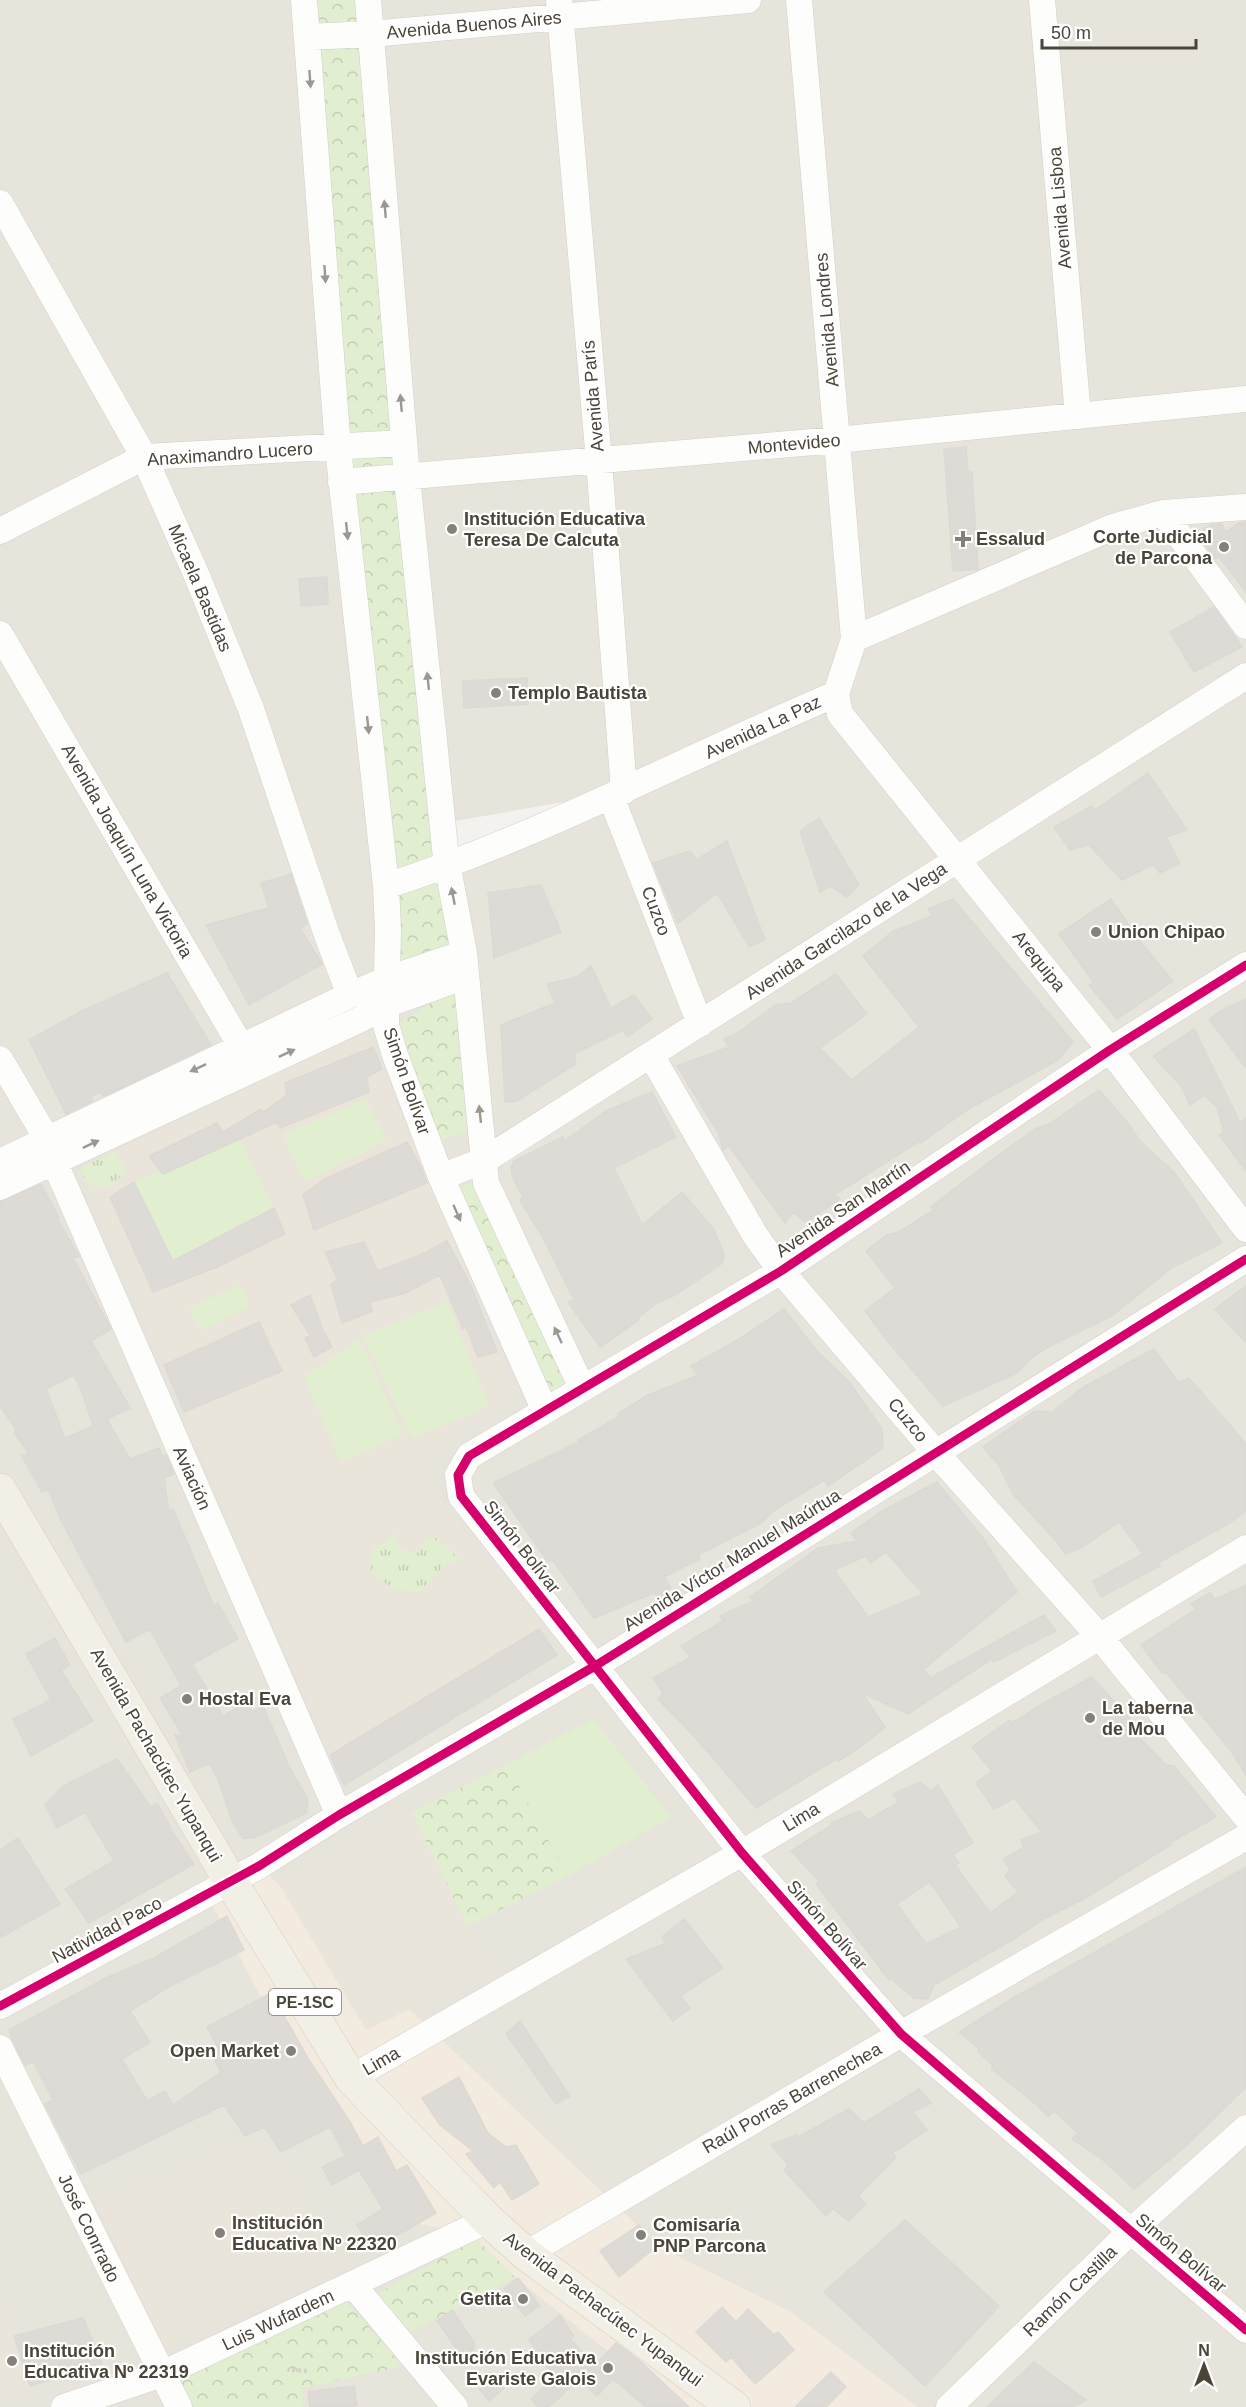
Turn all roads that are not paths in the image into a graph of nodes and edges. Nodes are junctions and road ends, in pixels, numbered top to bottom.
1 (304, 0) edge
2 (368, 0) edge
3 (748, 0) edge
4 (799, 0) edge
5 (1042, 0) edge
6 (560, 9) edge
7 (371, 34) junction
8 (307, 37) junction
9 (0, 203) edge
10 (1246, 399) edge
11 (1078, 416) junction
12 (837, 440) junction
13 (404, 443) junction
14 (338, 447) junction
15 (144, 457) junction
16 (599, 460) junction
17 (407, 477) junction
18 (341, 482) junction
19 (1246, 507) edge
20 (1163, 513) junction
21 (0, 531) edge
22 (1246, 626) edge
23 (0, 634) edge
24 (854, 639) junction
25 (1246, 676) edge
26 (836, 694) junction
27 (618, 794) junction
28 (958, 860) junction
29 (447, 866) junction
30 (386, 886) junction
31 (465, 965) junction
32 (1246, 965) edge
33 (388, 979) junction
34 (350, 995) junction
35 (385, 1005) junction
36 (700, 1024) junction
37 (1110, 1050) junction
38 (651, 1055) junction
39 (248, 1058) junction
40 (0, 1059) edge
41 (50, 1150) junction
42 (485, 1160) junction
43 (0, 1162) edge
44 (441, 1177) junction
45 (0, 1187) edge
46 (1246, 1229) edge
47 (1246, 1259) edge
48 (781, 1271) junction
49 (582, 1388) junction
50 (544, 1411) junction
51 (935, 1452) junction
52 (458, 1475) joint
53 (0, 1490) edge
54 (1246, 1548) edge
55 (1099, 1636) junction
56 (595, 1666) junction
57 (339, 1815) junction
58 (1246, 1817) edge
59 (1246, 1837) edge
60 (742, 1853) junction
61 (231, 1882) junction
62 (0, 2006) edge
63 (901, 2034) junction
64 (0, 2048) edge
65 (351, 2078) junction
66 (1246, 2128) edge
67 (488, 2220) junction
68 (1130, 2232) junction
69 (526, 2254) junction
70 (353, 2285) junction
71 (1246, 2330) edge
72 (162, 2374) junction
73 (64, 2407) edge
74 (179, 2407) edge
75 (455, 2407) edge
76 (734, 2407) edge
77 (949, 2407) edge

1 - 8 street, Simón Bolívar
2 - 7 street
3 - 6 street, Avenida Buenos Aires
4 - 12 street, Avenida Londres
5 - 11 street, Avenida Lisboa
6 - 7 street, Avenida Buenos Aires
6 - 16 street, Avenida París
7 - 8 street, Avenida Buenos Aires
13 -> 7 street
8 -> 14 street, Simón Bolívar
9 - 15 street, Micaela Bastidas
10 - 11 street, Montevideo
11 - 12 street, Montevideo
12 - 16 street, Montevideo
12 - 24 street, Avenida Londres
13 - 14 street, Anaximandro Lucero
13 - 17 street
14 - 15 street, Anaximandro Lucero
14 - 18 street, Simón Bolívar
15 - 21 street, Anaximandro Lucero
15 - 34 street, Micaela Bastidas
16 - 17 street, Montevideo
16 - 27 street, Avenida París
17 - 18 street, Montevideo
29 -> 17 street
18 -> 30 street, Simón Bolívar
19 - 20 street
20 - 22 street
20 - 24 street
23 - 39 street, Avenida Joaquín Luna Victoria
24 - 26 street, Avenida La Paz
25 - 28 street, Avenida Garcilazo de la Vega
26 - 27 street, Avenida La Paz
26 - 28 street, Arequipa
27 - 29 street, Avenida La Paz
27 - 36 street, Cuzco
28 - 36 street, Avenida Garcilazo de la Vega
28 - 37 street, Arequipa
29 - 30 street, Avenida La Paz
31 -> 29 street
30 - 33 street, Simón Bolívar
31 - 33 street
31 - 35 street
42 -> 31 street
32 - 37 street, Avenida San Martín
33 - 34 street
33 - 35 street, Simón Bolívar
34 - 39 street
39 -> 35 street
35 - 44 street, Simón Bolívar
36 - 38 street, Avenida Garcilazo de la Vega
37 - 46 street, Arequipa
37 - 48 street, Avenida San Martín
38 - 42 street, Avenida Garcilazo de la Vega
38 - 48 street, Cuzco
39 - 41 street
40 - 41 street, Aviación
41 - 43 street
41 - 45 street
41 - 57 street, Aviación
42 - 44 street, Avenida Garcilazo de la Vega
49 -> 42 street
44 -> 50 street, Simón Bolívar
47 - 51 street, Avenida Víctor Manuel Maúrtua
48 - 49 street, Avenida San Martín
48 - 51 street, Cuzco
49 - 50 street, Avenida San Martín
50 - 52 street, Avenida San Martín
51 - 55 street, Cuzco
51 - 56 street, Avenida Víctor Manuel Maúrtua
52 - 56 street, Simón Bolívar
53 - 61 main road, Avenida Pachacútec Yupanqui / PE-1SC
54 - 55 street, Lima
55 - 58 street, Cuzco
55 - 60 street, Lima
56 - 57 street, Avenida Víctor Manuel Maúrtua
56 - 60 street, Simón Bolívar
57 - 61 street, Avenida Víctor Manuel Maúrtua
59 - 63 street, Raúl Porras Barrenechea
60 - 63 street, Simón Bolívar
60 - 65 street, Lima
61 - 62 street, Natividad Paco
61 - 65 main road, Avenida Pachacútec Yupanqui / PE-1SC
63 - 68 street, Simón Bolívar
63 - 69 street, Raúl Porras Barrenechea
64 - 72 street, José Conrrado
65 - 67 main road, Avenida Pachacútec Yupanqui / PE-1SC
66 - 68 street, Ramón Castilla
67 - 69 main road, Avenida Pachacútec Yupanqui / PE-1SC
67 - 70 street, Luis Wufardem
68 - 71 street, Simón Bolívar
68 - 77 street, Ramón Castilla
69 - 76 main road, Avenida Pachacútec Yupanqui / PE-1SC
70 - 72 street, Luis Wufardem
70 - 75 street
72 - 73 street, Luis Wufardem
72 - 74 street, José Conrrado

